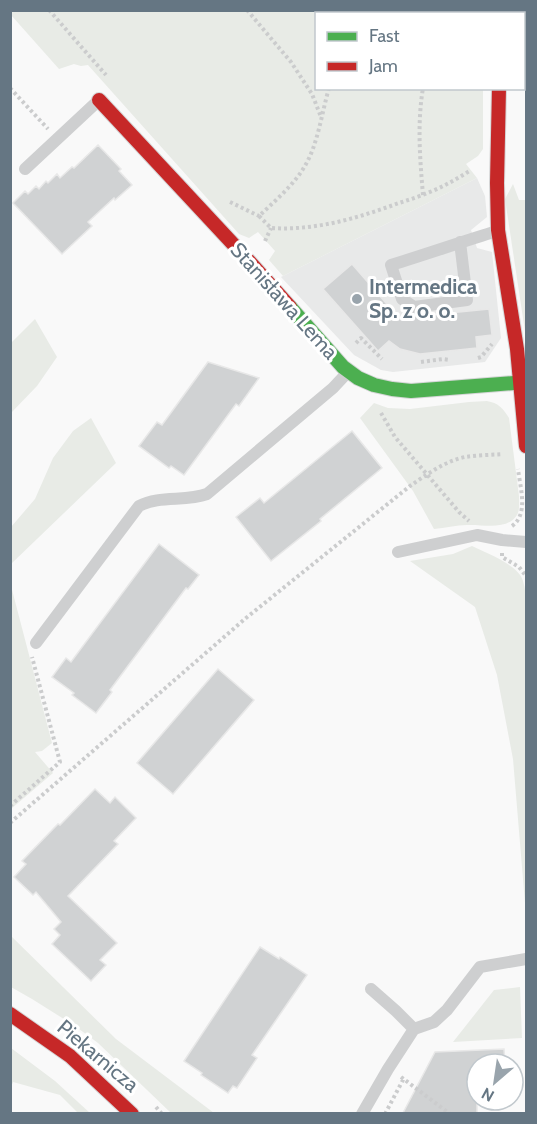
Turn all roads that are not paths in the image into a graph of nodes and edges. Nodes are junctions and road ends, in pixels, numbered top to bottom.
1 (499, 90) edge
2 (99, 100) joint
3 (26, 169) dead end
4 (498, 230) junction
5 (460, 242) junction
6 (348, 372) junction
7 (524, 382) edge
8 (526, 446) edge
9 (526, 542) edge
10 (398, 552) dead end
11 (36, 643) road end
12 (526, 959) edge
13 (371, 989) dead end
14 (10, 1014) edge
15 (10, 1028) edge
16 (414, 1029) junction
17 (36, 1031) junction
18 (124, 1111) edge
19 (362, 1113) edge

1 - 4 street
2 - 3 lane
2 - 6 street, Stanisława Lema
4 - 5 lane
4 - 7 street
5 - 5 lane
6 - 7 street, Stanisława Lema
6 - 11 lane
7 - 8 street
9 - 10 lane
12 - 16 lane
13 - 16 lane
14 - 17 street, Piekarnicza
15 - 17 street, Piekarnicza
16 - 19 lane
17 - 18 street, Piekarnicza

